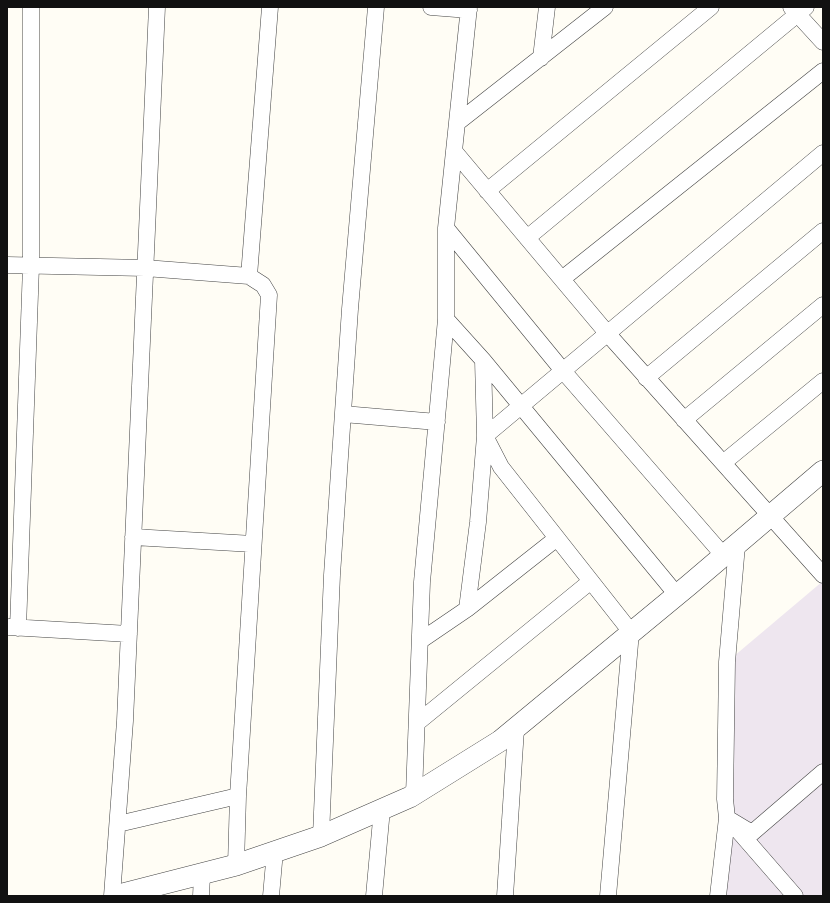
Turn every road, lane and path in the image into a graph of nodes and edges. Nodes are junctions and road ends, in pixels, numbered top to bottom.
1 (31, 7) edge
2 (157, 7) edge
3 (270, 7) edge
4 (376, 7) edge
5 (431, 7) edge
6 (547, 7) edge
7 (605, 7) edge
8 (711, 7) edge
9 (469, 9) edge
10 (799, 9) edge
11 (823, 42) edge
12 (541, 58) junction
13 (823, 71) edge
14 (457, 123) junction
15 (454, 151) junction
16 (823, 153) edge
17 (487, 191) junction
18 (446, 228) junction
19 (823, 231) edge
20 (527, 238) junction
21 (7, 265) edge
22 (31, 266) junction
23 (145, 268) junction
24 (249, 276) junction
25 (562, 279) junction
26 (823, 305) edge
27 (446, 319) junction
28 (607, 333) junction
29 (483, 360) junction
30 (564, 372) junction
31 (646, 378) junction
32 (823, 381) edge
33 (521, 406) junction
34 (343, 414) junction
35 (684, 420) junction
36 (437, 422) junction
37 (486, 436) junction
38 (723, 464) junction
39 (823, 471) edge
40 (770, 516) junction
41 (133, 537) junction
42 (557, 538) junction
43 (254, 544) junction
44 (730, 550) junction
45 (823, 575) edge
46 (591, 581) junction
47 (676, 595) junction
48 (467, 608) junction
49 (13, 628) edge
50 (632, 632) junction
51 (129, 634) junction
52 (420, 641) junction
53 (417, 723) junction
54 (516, 729) junction
55 (823, 772) edge
56 (414, 794) junction
57 (238, 796) junction
58 (382, 809) junction
59 (727, 818) junction
60 (118, 824) junction
61 (321, 836) junction
62 (275, 851) junction
63 (236, 865) junction
64 (202, 875) junction
65 (112, 896) edge
66 (115, 896) edge
67 (201, 896) edge
68 (270, 896) edge
69 (374, 896) edge
70 (502, 896) edge
71 (608, 896) edge
72 (718, 896) edge
73 (795, 896) edge

1 - 22 street
2 - 23 street
3 - 24 street
4 - 34 street
5 - 9 street
6 - 12 street
7 - 12 street
8 - 17 street
9 - 14 street
10 - 11 street
10 - 20 street
12 - 14 street
13 - 25 street
14 - 15 street
15 - 17 street
15 - 18 street
16 - 28 street
17 - 20 street
18 - 27 street
18 - 30 street
19 - 31 street
20 - 25 street
21 - 22 street
22 - 23 street
22 - 49 street
23 - 24 street
23 - 41 street
24 - 43 street
25 - 28 street
26 - 35 street
27 - 29 street
27 - 36 street
28 - 30 street
28 - 31 street
29 - 33 street
29 - 37 street
30 - 33 street
30 - 44 street
31 - 35 street
32 - 38 street
33 - 37 street
33 - 47 street
34 - 36 street
34 - 61 street
35 - 38 street
36 - 52 street
37 - 42 street
37 - 48 street
38 - 40 street
39 - 40 street
40 - 44 street
40 - 45 street
41 - 43 street
41 - 51 street
42 - 46 street
42 - 48 street
43 - 57 street
44 - 47 street
44 - 59 street
46 - 50 street
46 - 53 street
47 - 50 street
48 - 52 street
49 - 51 street
50 - 54 street
50 - 71 street
51 - 60 street
52 - 53 street
53 - 56 street
54 - 56 street
54 - 70 street
55 - 59 street
56 - 58 street
57 - 60 street
57 - 63 street
58 - 61 street
58 - 69 street
59 - 72 street
59 - 73 street
60 - 65 street
61 - 62 street
62 - 63 street
62 - 68 street
63 - 64 street
64 - 66 street
64 - 67 street

